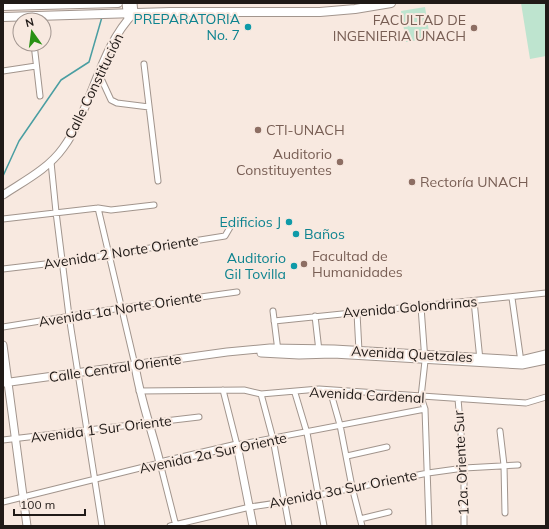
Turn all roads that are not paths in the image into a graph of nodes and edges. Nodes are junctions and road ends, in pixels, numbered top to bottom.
1 (118, 3) edge
2 (126, 3) edge
3 (133, 3) edge
4 (391, 3) edge
5 (49, 4) edge
6 (101, 4) edge
7 (30, 5) junction
8 (3, 6) edge
9 (31, 12) edge
10 (127, 15) junction
11 (52, 17) edge
12 (35, 52) edge
13 (144, 64) dead end
14 (36, 66) junction
15 (3, 71) edge
16 (99, 74) junction
17 (40, 96) dead end
18 (149, 107) junction
19 (52, 162) junction
20 (158, 181) dead end
21 (3, 195) edge
22 (154, 205) dead end
23 (98, 208) junction
24 (56, 212) junction
25 (3, 219) edge
26 (232, 224) dead end
27 (108, 254) junction
28 (62, 262) junction
29 (3, 269) edge
30 (237, 292) dead end
31 (546, 293) edge
32 (512, 298) junction
33 (474, 301) junction
34 (421, 306) junction
35 (121, 308) junction
36 (273, 311) dead end
37 (356, 313) junction
38 (69, 316) junction
39 (315, 316) junction
40 (274, 321) junction
41 (3, 328) edge
42 (3, 345) edge
43 (278, 351) junction
44 (359, 351) junction
45 (319, 352) junction
46 (546, 354) edge
47 (425, 358) junction
48 (480, 360) junction
49 (546, 360) edge
50 (521, 363) junction
51 (135, 365) junction
52 (78, 372) junction
53 (6, 383) edge
54 (139, 390) junction
55 (223, 390) junction
56 (330, 390) junction
57 (296, 393) junction
58 (261, 394) junction
59 (421, 397) junction
60 (546, 397) edge
61 (458, 399) junction
62 (425, 409) junction
63 (199, 417) dead end
64 (150, 424) junction
65 (340, 425) junction
66 (500, 430) dead end
67 (87, 431) junction
68 (307, 433) junction
69 (17, 439) junction
70 (273, 439) junction
71 (3, 440) edge
72 (237, 445) junction
73 (387, 447) dead end
74 (347, 456) junction
75 (160, 463) junction
76 (504, 465) junction
77 (518, 465) dead end
78 (464, 468) junction
79 (428, 473) junction
80 (94, 479) junction
81 (352, 487) junction
82 (318, 495) junction
83 (23, 497) junction
84 (3, 502) edge
85 (284, 502) junction
86 (250, 507) junction
87 (388, 512) dead end
88 (505, 513) dead end
89 (360, 519) junction
90 (28, 526) edge
91 (102, 526) edge
92 (174, 526) edge
93 (253, 526) edge
94 (289, 526) edge
95 (324, 526) edge
96 (362, 526) edge
97 (430, 526) edge
98 (464, 526) edge

1 - 6 main road
2 - 10 main road
3 - 10 main road
4 - 10 main road
5 - 6 main road
5 - 7 main road
7 - 8 main road
7 - 9 street
10 - 11 main road
10 - 16 main road, Calle Constitución
12 - 14 street
13 - 18 street
14 - 15 street
14 - 17 street
16 - 18 street
16 - 19 main road, Calle Constitución
18 - 20 street
19 - 21 main road, Calle Constitución
19 - 24 street
22 - 23 street
23 - 24 street
23 - 27 street
24 - 25 street
24 - 28 street
26 - 27 street, Avenida 2 Norte Oriente
27 - 28 street, Avenida 2 Norte Oriente
27 - 35 street
28 - 29 street, Avenida 2 Norte Oriente
28 - 38 street
30 - 35 street, Avenida 1a Norte Oriente
31 - 32 street, Avenida Golondrinas
32 - 33 street, Avenida Golondrinas
32 - 50 street
33 - 34 street, Avenida Golondrinas
33 - 48 street
34 - 37 street, Avenida Golondrinas
34 - 47 street
35 - 38 street, Avenida 1a Norte Oriente
35 - 51 street
36 - 40 street
37 - 39 street, Avenida Golondrinas
37 - 44 street
38 - 41 street, Avenida 1a Norte Oriente
38 - 52 street
39 - 40 street, Avenida Golondrinas
39 - 45 street
40 - 43 street
42 - 53 main road
43 - 45 main road, Avenida Quetzales
43 - 51 main road, Calle Central Oriente
44 - 45 main road, Avenida Quetzales
44 - 47 main road, Avenida Quetzales
45 - 47 main road, Avenida Quetzales
46 - 50 main road, Avenida Quetzales
47 - 48 main road, Avenida Quetzales
47 - 59 street
48 - 50 main road, Avenida Quetzales
49 - 50 main road, Avenida Quetzales
51 - 52 main road, Calle Central Oriente
51 - 54 main road
52 - 53 main road, Calle Central Oriente
52 - 67 street
53 - 69 main road
54 - 55 street, Avenida Cardenal
54 - 64 main road
55 - 58 street, Avenida Cardenal
55 - 72 street
56 - 57 street, Avenida Cardenal
56 - 59 street, Avenida Cardenal
56 - 65 street
57 - 58 street, Avenida Cardenal
57 - 68 street
58 - 70 street
59 - 61 street, Avenida Cardenal
59 - 62 street
60 - 61 street, Avenida Cardenal
61 - 78 street, 12a. Oriente Sur
62 - 65 street, Avenida 2a Sur Oriente
62 - 79 street
63 - 64 street, Avenida 1 Sur Oriente
64 - 67 street, Avenida 1 Sur Oriente
64 - 75 main road
65 - 68 street, Avenida 2a Sur Oriente
65 - 74 street
66 - 76 street
67 - 69 street, Avenida 1 Sur Oriente
67 - 80 street
68 - 70 street, Avenida 2a Sur Oriente
68 - 82 street
69 - 71 street, Avenida 1 Sur Oriente
69 - 83 main road
70 - 72 street, Avenida 2a Sur Oriente
70 - 85 street
72 - 75 main road, Avenida 2a Sur Oriente
72 - 86 main road
73 - 74 street
74 - 81 street
75 - 80 street, Avenida 2a Sur Oriente
75 - 92 street
76 - 77 street, Avenida 3a Sur Oriente
76 - 78 street, Avenida 3a Sur Oriente
76 - 88 street
78 - 79 street, Avenida 3a Sur Oriente
78 - 98 street, 12a. Oriente Sur
79 - 81 street, Avenida 3a Sur Oriente
79 - 97 street
80 - 83 street, Avenida 2a Sur Oriente
80 - 91 street
81 - 82 street, Avenida 3a Sur Oriente
81 - 89 street
82 - 85 street, Avenida 3a Sur Oriente
82 - 95 street
83 - 84 street, Avenida 2a Sur Oriente
83 - 90 main road
85 - 86 street, Avenida 3a Sur Oriente
85 - 94 street
86 - 92 street, Avenida 3a Sur Oriente
86 - 93 main road
87 - 89 street
89 - 96 street

